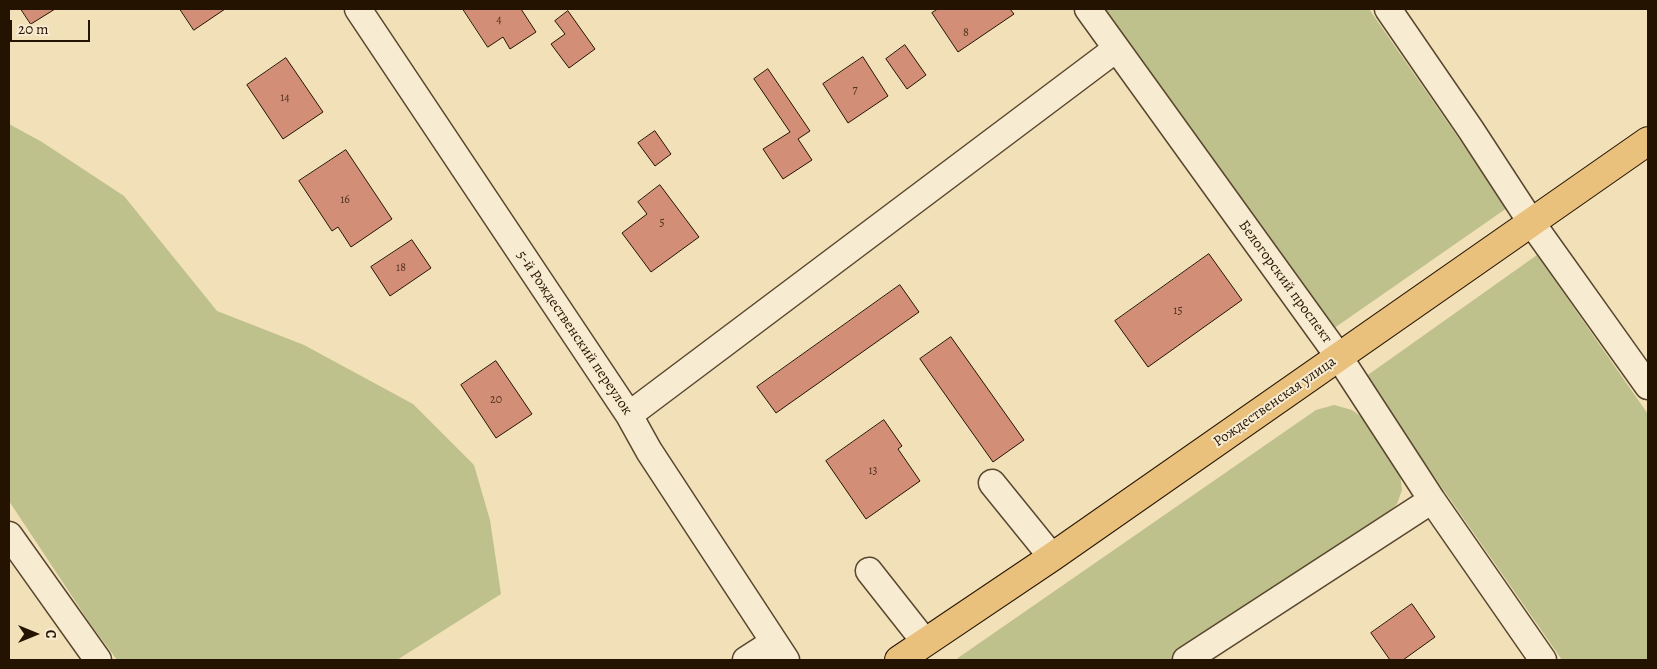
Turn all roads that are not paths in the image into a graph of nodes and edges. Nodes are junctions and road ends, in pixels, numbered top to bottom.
1 (358, 9) edge
2 (1088, 9) edge
3 (1388, 9) edge
4 (1116, 49) junction
5 (1648, 141) edge
6 (1531, 222) junction
7 (1340, 357) junction
8 (1648, 386) edge
9 (630, 415) junction
10 (992, 483) dead end
11 (1432, 500) junction
12 (9, 535) edge
13 (1052, 557) junction
14 (869, 571) dead end
15 (925, 642) junction
16 (780, 651) edge
17 (98, 660) edge
18 (746, 660) edge
19 (899, 660) edge
20 (1186, 660) edge
21 (1543, 660) edge

1 - 9 street, 5-й Рождественский переулок
2 - 4 street, Белогорский проспект
3 - 6 street
4 - 7 street, Белогорский проспект
4 - 9 street
5 - 6 main road, Рождественская улица
6 - 7 main road, Рождественская улица
6 - 8 street
7 - 11 street, Белогорский проспект
7 - 13 main road, Рождественская улица
9 - 16 street, 5-й Рождественский переулок
10 - 13 street
11 - 20 street
11 - 21 street, Белогорский проспект
12 - 17 street
13 - 15 main road, Рождественская улица
14 - 15 street
15 - 19 main road, Рождественская улица
16 - 18 street

